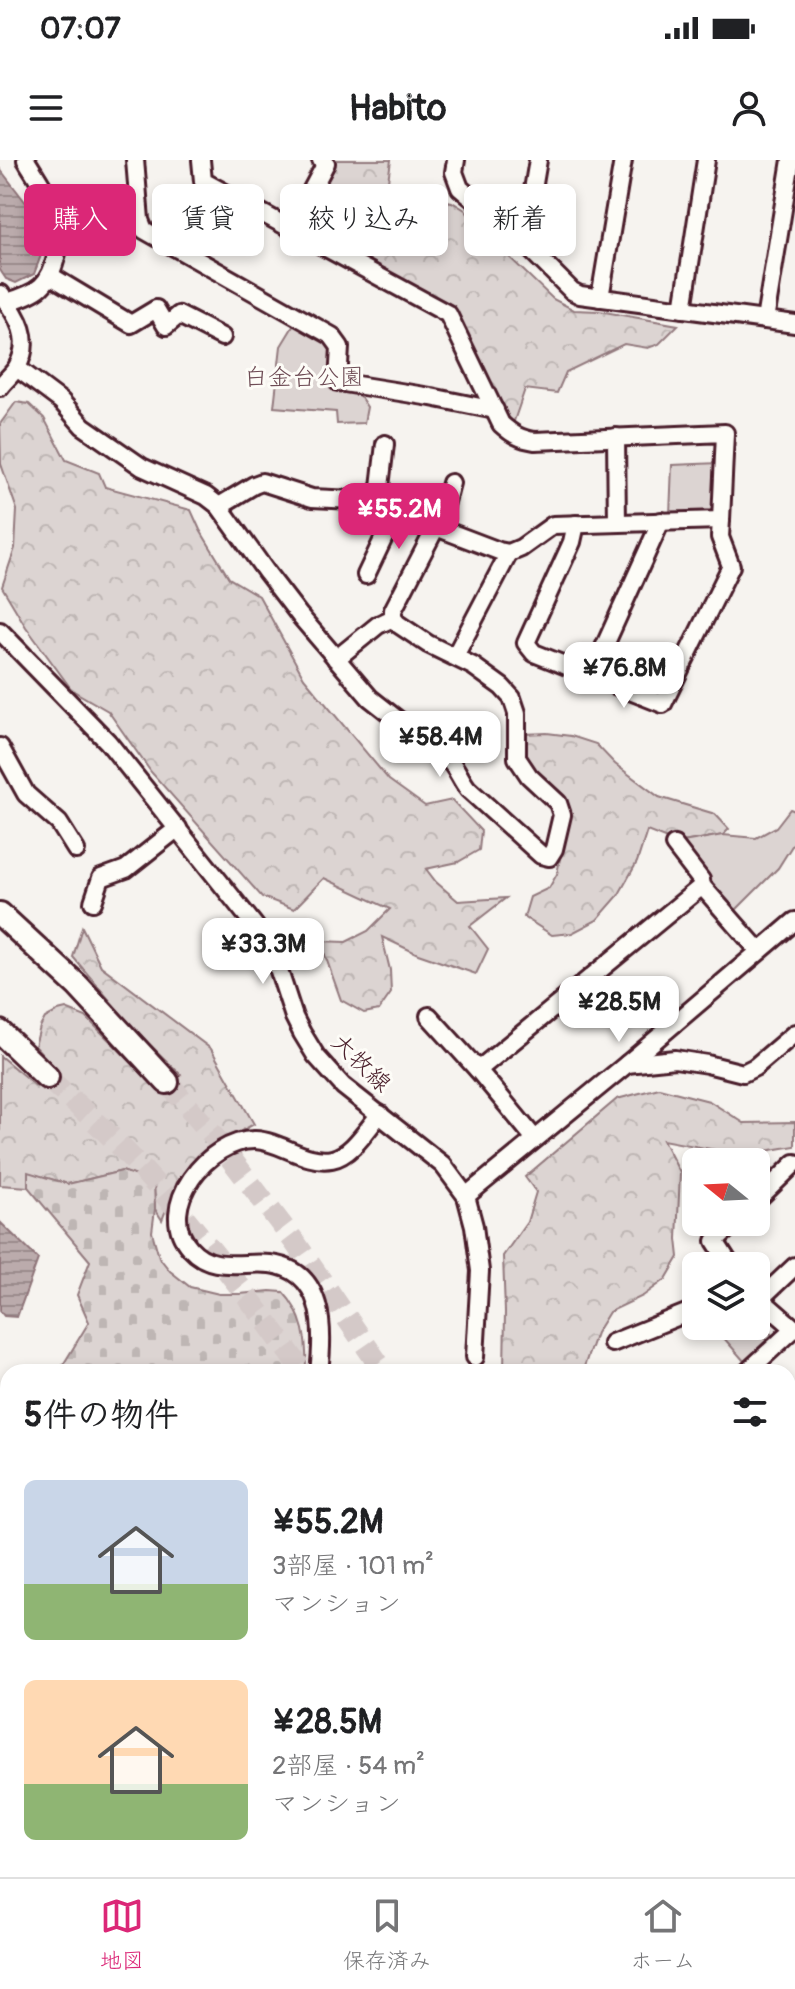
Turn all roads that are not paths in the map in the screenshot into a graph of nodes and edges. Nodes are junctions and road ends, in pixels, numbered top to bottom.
1 (26, 160) edge
2 (135, 160) edge
3 (201, 160) edge
4 (321, 160) edge
5 (456, 160) edge
6 (538, 160) edge
7 (623, 160) edge
8 (706, 160) edge
9 (791, 160) edge
10 (315, 184) edge
11 (534, 184) edge
12 (464, 191) edge
13 (280, 223) edge
14 (341, 256) edge
15 (537, 256) edge
16 (51, 276) junction
17 (3, 297) edge
18 (600, 298) junction
19 (683, 309) junction
20 (765, 320) junction
21 (795, 324) edge
22 (222, 337) dead end
23 (17, 368) junction
24 (0, 387) edge
25 (495, 410) junction
26 (616, 437) junction
27 (385, 444) dead end
28 (451, 483) dead end
29 (378, 504) junction
30 (219, 506) junction
31 (397, 510) junction
32 (721, 520) junction
33 (661, 521) junction
34 (617, 523) junction
35 (576, 524) junction
36 (437, 528) junction
37 (509, 553) junction
38 (366, 575) dead end
39 (393, 618) junction
40 (0, 631) edge
41 (455, 656) junction
42 (336, 659) junction
43 (591, 676) junction
44 (0, 747) edge
45 (178, 828) junction
46 (674, 845) dead end
47 (76, 850) dead end
48 (702, 886) junction
49 (93, 902) dead end
50 (0, 914) edge
51 (795, 921) edge
52 (759, 951) junction
53 (429, 1016) dead end
54 (0, 1032) edge
55 (795, 1033) edge
56 (627, 1064) junction
57 (478, 1070) junction
58 (47, 1077) tunnel mouth
59 (167, 1082) tunnel mouth
60 (380, 1114) junction
61 (535, 1139) junction
62 (795, 1163) edge
63 (770, 1187) edge
64 (466, 1196) junction
65 (720, 1236) edge
66 (722, 1252) edge
67 (795, 1266) edge
68 (770, 1287) edge
69 (770, 1307) edge
70 (682, 1315) edge
71 (795, 1329) edge
72 (612, 1343) dead end
73 (475, 1357) dead end
74 (320, 1364) edge
75 (756, 1364) edge

1 - 16 street
2 - 25 street
3 - 13 street
4 - 10 street
5 - 12 street
6 - 11 street
7 - 18 street
8 - 19 street
9 - 20 street
14 - 25 street
15 - 18 street
16 - 17 street
16 - 22 street
17 - 23 street
18 - 19 street
19 - 20 street
20 - 21 street
23 - 24 street
23 - 30 street
25 - 26 street
26 - 32 street
26 - 34 street
27 - 29 street
28 - 36 street
29 - 30 street
29 - 31 street
30 - 42 street
31 - 36 street
31 - 38 street
32 - 33 street
32 - 43 street
33 - 34 street
33 - 43 street
34 - 35 street
35 - 37 street
35 - 43 street
36 - 37 street
36 - 39 street
37 - 41 street
39 - 41 street
39 - 42 street
40 - 45 street, 大牧線
41 - 42 street
44 - 47 street
45 - 49 street
45 - 60 street, 大牧線
46 - 48 street
48 - 52 street
48 - 57 street
50 - 59 highway
51 - 52 street
52 - 56 street
53 - 57 street
54 - 58 highway
55 - 56 street
56 - 61 street
57 - 61 street
60 - 64 street, 大牧線
60 - 74 street
61 - 64 street
62 - 63 street
64 - 73 street, 大牧線
65 - 66 street
67 - 68 street
69 - 71 street
70 - 72 street
71 - 75 street

